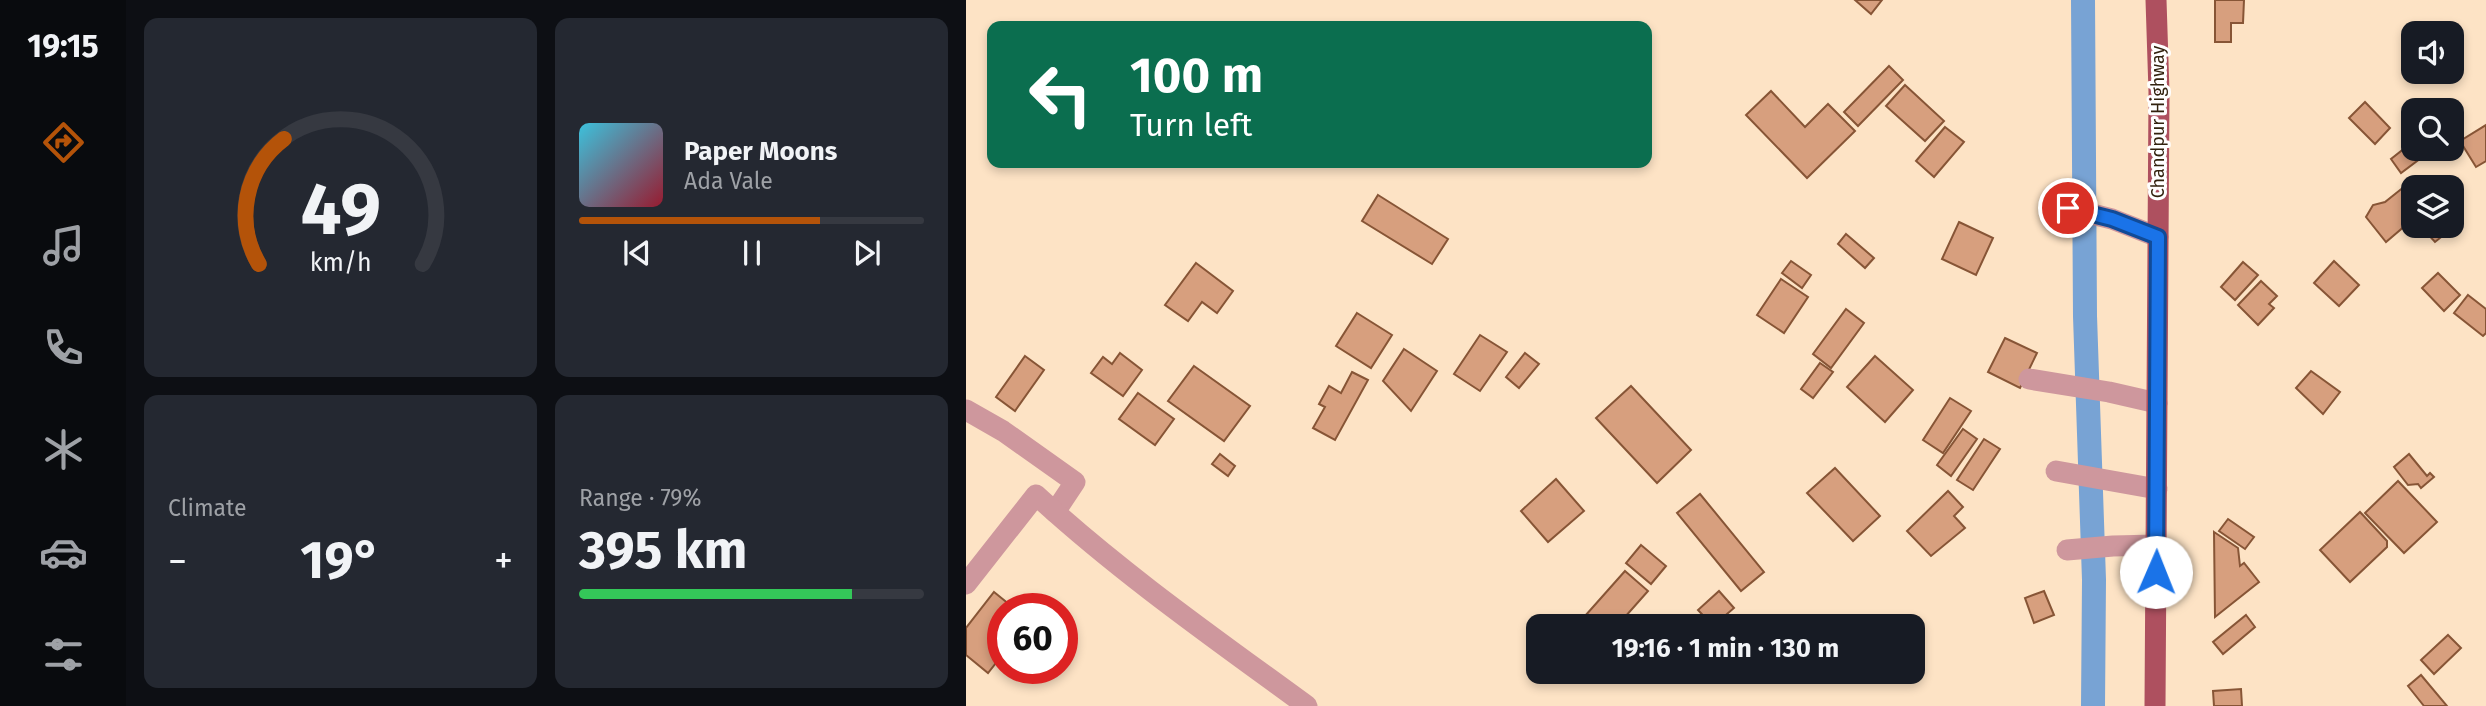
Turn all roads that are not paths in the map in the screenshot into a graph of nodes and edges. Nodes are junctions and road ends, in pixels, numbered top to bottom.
1 (2156, 0) edge
2 (2068, 208) dead end
3 (2158, 237) junction
4 (2029, 379) dead end
5 (2157, 403) junction
6 (966, 410) edge
7 (2056, 471) dead end
8 (2157, 489) junction
9 (1055, 512) junction
10 (2156, 545) junction
11 (2067, 550) dead end
12 (966, 584) edge
13 (1307, 706) edge
14 (2155, 706) edge

1 - 3 main road, Chandpur Highway
2 - 3 street
3 - 5 main road, Chandpur Highway
4 - 5 street
5 - 8 main road, Chandpur Highway
6 - 9 street
7 - 8 street
8 - 10 main road, Chandpur Highway
9 - 12 street
9 - 13 street
10 - 11 street
10 - 14 main road, Chandpur Highway

